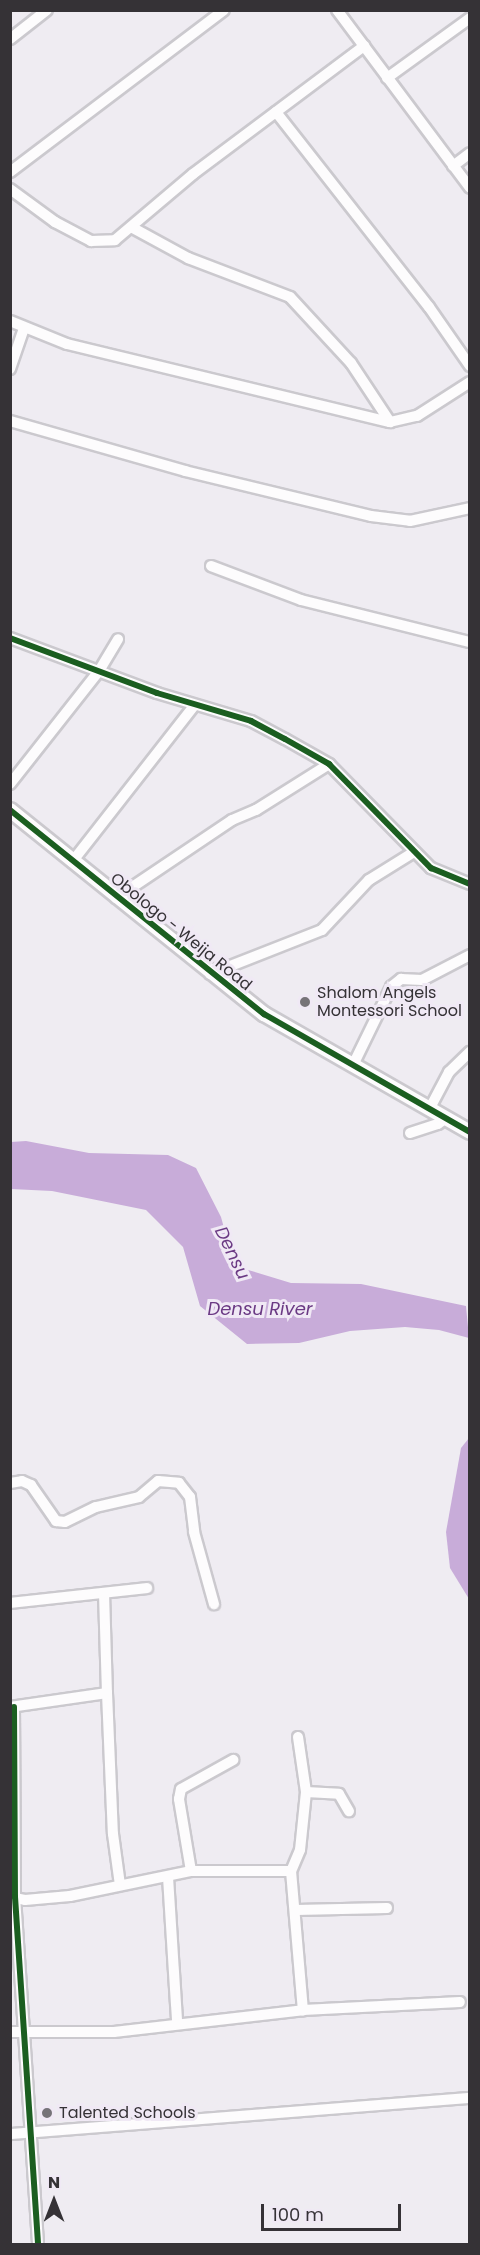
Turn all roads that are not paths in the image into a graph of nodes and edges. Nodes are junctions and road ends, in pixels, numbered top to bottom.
1 (47, 10) edge
2 (224, 10) edge
3 (337, 10) edge
4 (470, 18) edge
5 (10, 39) edge
6 (363, 46) junction
7 (387, 78) junction
8 (276, 112) junction
9 (470, 153) edge
10 (453, 166) junction
11 (10, 172) edge
12 (470, 188) edge
13 (10, 189) edge
14 (133, 228) junction
15 (10, 321) edge
16 (24, 328) junction
17 (470, 366) edge
18 (10, 369) edge
19 (470, 382) edge
20 (10, 421) edge
21 (390, 422) junction
22 (470, 508) edge
23 (211, 566) dead end
24 (10, 638) edge
25 (118, 639) dead end
26 (470, 642) edge
27 (99, 671) junction
28 (194, 706) junction
29 (329, 764) junction
30 (10, 784) edge
31 (10, 810) edge
32 (414, 852) junction
33 (72, 862) junction
34 (470, 884) edge
35 (116, 898) junction
36 (470, 955) edge
37 (210, 974) junction
38 (470, 1052) edge
39 (354, 1064) junction
40 (430, 1108) junction
41 (446, 1118) junction
42 (470, 1132) edge
43 (410, 1133) dead end
44 (10, 1483) edge
45 (147, 1588) dead end
46 (104, 1593) junction
47 (10, 1603) edge
48 (214, 1604) dead end
49 (107, 1693) junction
50 (12, 1707) edge
51 (298, 1737) dead end
52 (233, 1760) dead end
53 (306, 1792) junction
54 (349, 1811) dead end
55 (191, 1871) junction
56 (291, 1871) junction
57 (168, 1877) junction
58 (120, 1886) junction
59 (13, 1897) edge
60 (387, 1908) dead end
61 (296, 1910) junction
62 (460, 2002) dead end
63 (303, 2010) junction
64 (177, 2022) junction
65 (23, 2031) junction
66 (10, 2032) edge
67 (470, 2098) edge
68 (29, 2132) junction
69 (10, 2134) edge
70 (38, 2244) edge

1 - 5 street
2 - 11 street
3 - 6 street
4 - 7 street
6 - 7 street
6 - 8 street
7 - 10 street
8 - 14 street
8 - 17 street
9 - 10 street
10 - 12 street
13 - 14 street
14 - 21 street
15 - 16 street
16 - 18 street
16 - 21 street
19 - 21 street
20 - 22 street
23 - 26 street
24 - 27 street
25 - 27 street
27 - 28 street
27 - 30 street
28 - 29 street
28 - 33 street
29 - 32 street
29 - 35 street
31 - 33 street, Obologo - Weija Road
32 - 34 street
32 - 37 street
33 - 35 street, Obologo - Weija Road
35 - 37 street, Obologo - Weija Road
36 - 39 street
37 - 39 street, Obologo - Weija Road
38 - 40 street
39 - 40 street, Obologo - Weija Road
40 - 41 street, Obologo - Weija Road
41 - 42 street, Obologo - Weija Road
41 - 43 street
44 - 48 street
45 - 46 street
46 - 47 street
46 - 49 street
49 - 50 street
49 - 58 street
50 - 59 street
51 - 53 street
52 - 55 street
53 - 54 street
53 - 56 street
55 - 56 street
55 - 57 street
56 - 61 street
57 - 58 street
57 - 64 street
58 - 59 street
59 - 65 street
60 - 61 street
61 - 63 street
62 - 63 street
63 - 64 street
64 - 65 street
65 - 66 street
65 - 68 street
67 - 68 street
68 - 69 street
68 - 70 street

